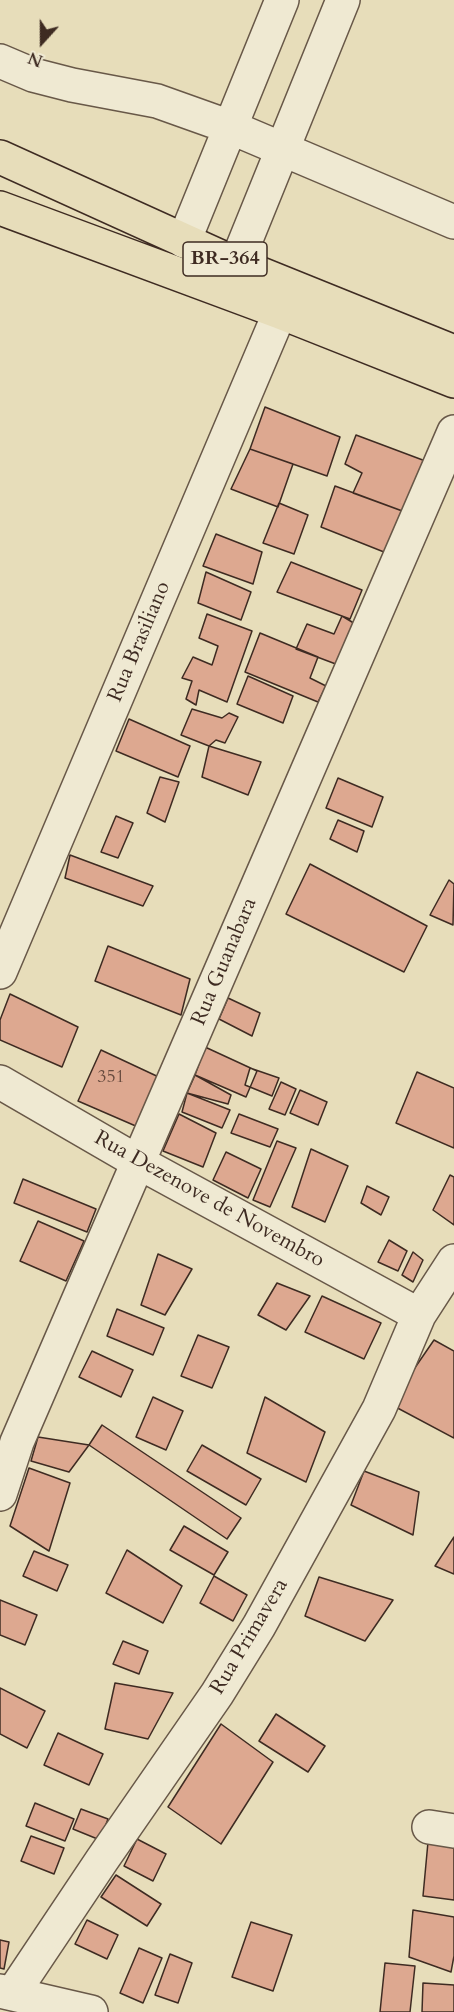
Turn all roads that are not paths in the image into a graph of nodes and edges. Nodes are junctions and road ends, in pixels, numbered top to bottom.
1 (282, 0) edge
2 (343, 0) edge
3 (0, 61) edge
4 (230, 128) junction
5 (283, 149) junction
6 (12, 162) edge
7 (1, 208) edge
8 (454, 222) edge
9 (184, 241) junction
10 (236, 264) junction
11 (280, 312) junction
12 (454, 352) edge
13 (454, 381) edge
14 (454, 432) edge
15 (0, 972) edge
16 (0, 1082) edge
17 (138, 1162) junction
18 (454, 1261) edge
19 (419, 1315) junction
20 (0, 1494) edge
21 (7, 1992) edge
22 (89, 2012) edge

1 - 4 street
2 - 5 street
3 - 4 street
4 - 5 street
4 - 9 street
5 - 8 street
5 - 10 street
6 - 7 highway
6 - 9 highway, BR-364
7 - 11 highway, BR-364
9 - 10 highway, BR-364
10 - 12 highway, BR-364
11 - 13 highway, BR-364
11 - 15 street, Rua Brasiliano
14 - 17 street, Rua Guanabara
16 - 17 street, Rua Dezenove de Novembro
17 - 19 street, Rua Dezenove de Novembro
17 - 20 street, Rua Guanabara
18 - 19 street, Rua Primavera
19 - 21 street, Rua Primavera
21 - 22 street

